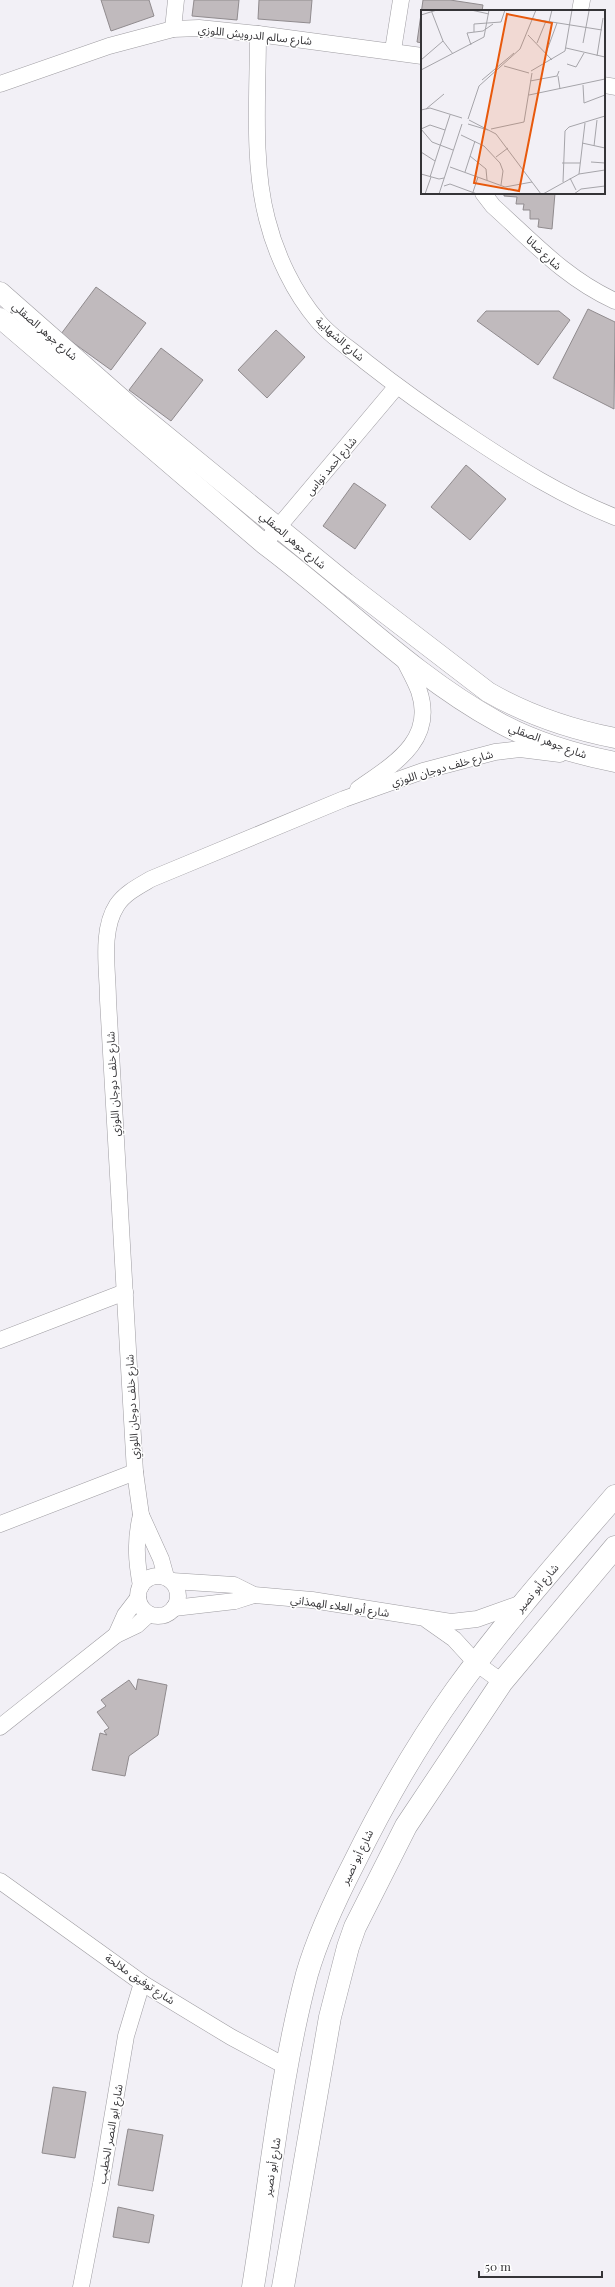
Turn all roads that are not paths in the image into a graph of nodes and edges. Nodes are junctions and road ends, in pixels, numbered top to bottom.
1 (176, 0) edge
2 (401, 0) edge
3 (582, 0) edge
4 (580, 10) edge
5 (173, 29) junction
6 (258, 34) junction
7 (393, 50) junction
8 (421, 56) edge
9 (0, 84) edge
10 (605, 84) edge
11 (615, 87) edge
12 (484, 194) edge
13 (0, 292) edge
14 (615, 301) edge
15 (0, 318) edge
16 (397, 386) junction
17 (615, 517) edge
18 (279, 529) junction
19 (264, 544) junction
20 (402, 656) junction
21 (615, 738) edge
22 (590, 757) junction
23 (615, 762) edge
24 (344, 799) junction
25 (125, 1292) junction
26 (0, 1340) edge
27 (136, 1472) junction
28 (615, 1496) edge
29 (141, 1515) junction
30 (0, 1524) edge
31 (615, 1547) edge
32 (169, 1579) junction
33 (140, 1592) junction
34 (254, 1595) junction
35 (524, 1603) junction
36 (174, 1608) junction
37 (149, 1614) junction
38 (426, 1619) junction
39 (116, 1635) junction
40 (476, 1664) junction
41 (502, 1682) junction
42 (0, 1727) edge
43 (0, 1881) edge
44 (142, 1983) junction
45 (287, 2067) junction
46 (81, 2287) edge
47 (253, 2287) edge
48 (284, 2287) edge

1 - 5 street
2 - 7 street
3 - 4 street
5 - 6 street, شارع سالم الدرويش اللوزي
5 - 9 street, شارع سالم الدرويش اللوزي
6 - 7 street, شارع سالم الدرويش اللوزي
6 - 16 street, شارع الشهابية
7 - 8 street, شارع سالم الدرويش اللوزي
10 - 11 street
12 - 14 street, شارع ضانا
13 - 18 street, شارع جوهر الصقلي
15 - 19 street, شارع جوهر الصقلي
16 - 17 street, شارع الشهابية
16 - 18 street, شارع أحمد نواس
18 - 19 street, شارع أحمد نواس
18 - 21 street, شارع جوهر الصقلي
19 - 20 street, شارع جوهر الصقلي
20 - 22 street, شارع جوهر الصقلي
20 - 24 street, شارع خلف دوجان اللوزي
22 - 23 street, شارع جوهر الصقلي
22 - 24 street, شارع خلف دوجان اللوزي
24 - 25 street, شارع خلف دوجان اللوزي
25 - 26 street
25 - 27 street, شارع خلف دوجان اللوزي
27 - 29 street, شارع خلف دوجان اللوزي
27 - 30 street
28 - 35 main road, شارع أبو نصير
29 - 32 street, شارع خلف دوجان اللوزي
29 - 33 street, شارع خلف دوجان اللوزي
31 - 41 main road
32 - 33 street
32 - 34 street, شارع أبو العلاء الهمذاني
32 - 36 street
33 - 37 street
33 - 39 street
34 - 36 street, شارع أبو العلاء الهمذاني
34 - 38 street, شارع أبو العلاء الهمذاني
35 - 38 street, شارع أبو العلاء الهمذاني
35 - 40 main road, شارع أبو نصير
36 - 37 street
37 - 39 street
38 - 40 street, شارع أبو العلاء الهمذاني
39 - 42 street
40 - 41 street, شارع أبو العلاء الهمذاني
40 - 45 main road, شارع أبو نصير
41 - 48 main road
43 - 44 street, شارع توفيق ملالحة
44 - 45 street, شارع توفيق ملالحة
44 - 46 street, شارع ابو النصر الخطيب
45 - 47 main road, شارع أبو نصير

